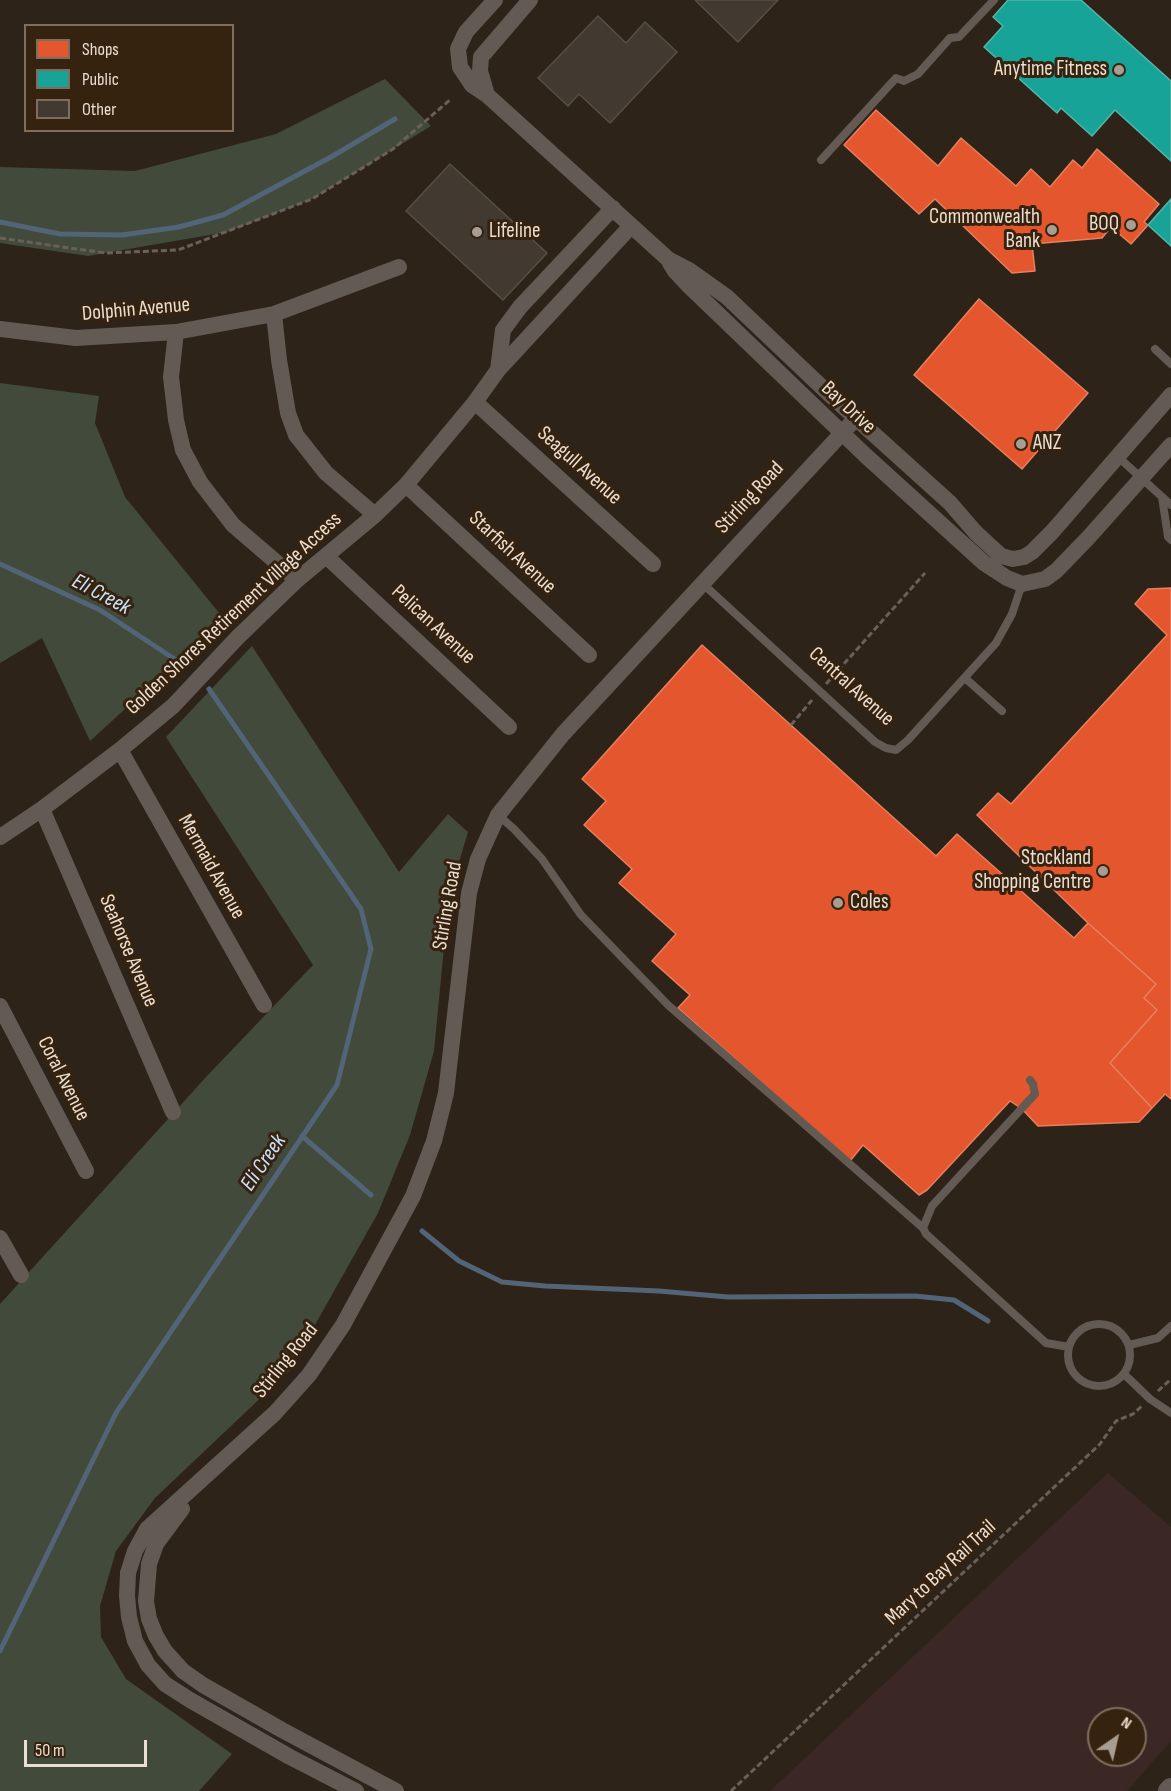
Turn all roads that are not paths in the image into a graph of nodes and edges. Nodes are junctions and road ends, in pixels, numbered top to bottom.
1 (495, 0) edge
2 (530, 0) edge
3 (994, 0) edge
4 (486, 95) junction
5 (821, 160) dead end
6 (613, 208) junction
7 (632, 226) junction
8 (668, 260) junction
9 (399, 267) dead end
10 (274, 314) junction
11 (0, 328) edge
12 (176, 332) junction
13 (1155, 349) dead end
14 (1171, 364) edge
15 (498, 370) junction
16 (1171, 395) edge
17 (475, 402) junction
18 (856, 418) junction
19 (842, 433) junction
20 (1171, 445) edge
21 (1118, 456) junction
22 (1142, 479) junction
23 (406, 485) junction
24 (1162, 496) junction
25 (1171, 505) edge
26 (375, 515) junction
27 (1171, 540) edge
28 (326, 555) junction
29 (654, 564) dead end
30 (297, 580) junction
31 (1014, 581) junction
32 (702, 583) junction
33 (589, 655) dead end
34 (965, 678) junction
35 (1002, 711) dead end
36 (509, 727) dead end
37 (120, 750) junction
38 (42, 809) junction
39 (498, 816) junction
40 (0, 837) edge
41 (264, 1005) dead end
42 (0, 1006) edge
43 (1030, 1080) dead end
44 (172, 1112) dead end
45 (86, 1172) dead end
46 (923, 1228) junction
47 (0, 1238) edge
48 (21, 1275) dead end
49 (1171, 1326) edge
50 (1129, 1345) junction
51 (1069, 1347) junction
52 (1124, 1374) junction
53 (1171, 1413) edge
54 (214, 1469) junction
55 (356, 1791) edge
56 (396, 1791) edge

1 - 4 street, Bay Drive
2 - 4 street
3 - 5 lane
4 - 6 street, Bay Drive
6 - 7 street, Bay Drive
6 - 15 street, Golden Shores Retirement Village Access
7 - 8 street, Bay Drive
7 - 15 street, Golden Shores Retirement Village Access
8 - 18 street, Bay Drive
8 - 19 street, Bay Drive
9 - 10 street, Dolphin Avenue
10 - 12 street, Dolphin Avenue
10 - 26 street
11 - 12 street, Dolphin Avenue
12 - 30 street
13 - 14 lane
15 - 17 street, Golden Shores Retirement Village Access
16 - 21 street
17 - 23 street, Golden Shores Retirement Village Access
17 - 29 street, Seagull Avenue
18 - 19 street, Stirling Road
18 - 21 street, Bay Drive
19 - 31 street, Bay Drive
19 - 32 street, Stirling Road
20 - 22 street
21 - 22 lane
22 - 24 lane
22 - 31 street
23 - 26 street, Golden Shores Retirement Village Access
23 - 33 street, Starfish Avenue
24 - 25 lane
24 - 27 lane
26 - 28 street, Golden Shores Retirement Village Access
28 - 30 street, Golden Shores Retirement Village Access
28 - 36 street, Pelican Avenue
30 - 37 street, Golden Shores Retirement Village Access
31 - 34 lane, Central Avenue
32 - 34 lane, Central Avenue
32 - 39 street, Stirling Road
34 - 35 lane
37 - 38 street, Golden Shores Retirement Village Access
37 - 41 street, Mermaid Avenue
38 - 40 street, Golden Shores Retirement Village Access
38 - 44 street, Seahorse Avenue
39 - 46 lane
39 - 54 street, Stirling Road
42 - 45 street, Coral Avenue
43 - 46 lane
46 - 51 lane
47 - 48 street
49 - 50 lane
50 - 51 lane
50 - 52 lane
51 - 52 lane
52 - 53 lane
54 - 55 street, Stirling Road
54 - 56 street, Stirling Road

